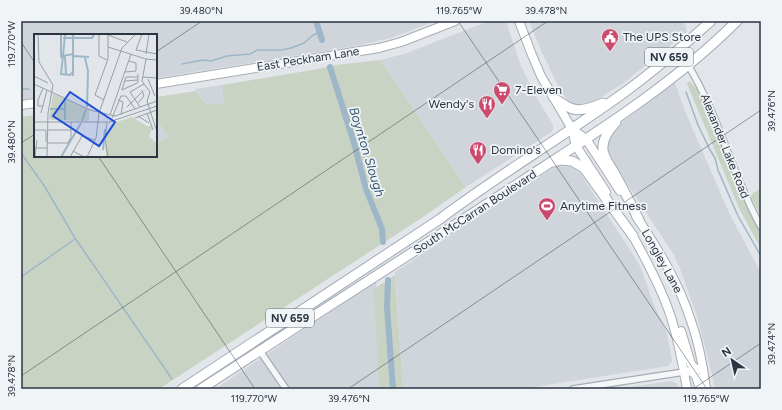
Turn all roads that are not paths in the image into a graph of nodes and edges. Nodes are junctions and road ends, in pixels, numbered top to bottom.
1 (456, 21) edge
2 (519, 21) edge
3 (711, 21) edge
4 (737, 21) edge
5 (688, 65) junction
6 (157, 84) edge
7 (625, 92) junction
8 (553, 97) junction
9 (34, 103) edge
10 (21, 106) edge
11 (630, 109) junction
12 (572, 129) junction
13 (586, 139) junction
14 (576, 146) junction
15 (547, 165) junction
16 (639, 220) junction
17 (761, 227) edge
18 (633, 236) junction
19 (654, 275) junction
20 (343, 283) junction
21 (260, 351) junction
22 (703, 369) junction
23 (684, 372) junction
24 (182, 389) edge
25 (201, 389) edge
26 (286, 389) edge
27 (573, 389) edge
28 (687, 389) edge
29 (700, 389) edge
30 (706, 389) edge

1 - 6 main road, East Peckham Lane
2 - 8 main road, Longley Lane
3 - 7 main road, South McCarran Boulevard / NV 659
4 - 5 main road, South McCarran Boulevard / NV 659
5 - 11 main road, South McCarran Boulevard / NV 659
5 - 17 street, Alexander Lake Road
7 - 8 main road
7 - 12 main road, South McCarran Boulevard / NV 659
8 - 12 main road, Longley Lane
9 - 10 main road
11 - 13 main road, South McCarran Boulevard / NV 659
11 - 16 main road
12 - 13 main road, Longley Lane
12 - 14 main road, Longley Lane
12 - 20 main road, South McCarran Boulevard / NV 659
13 - 14 main road, South McCarran Boulevard / NV 659
13 - 16 main road, Longley Lane
14 - 15 main road, South McCarran Boulevard / NV 659
14 - 18 main road, Longley Lane
15 - 18 main road
15 - 21 main road, South McCarran Boulevard / NV 659
16 - 22 main road, Longley Lane
18 - 19 main road, Longley Lane
19 - 22 main road
19 - 23 main road, Longley Lane
20 - 21 main road
20 - 24 main road, South McCarran Boulevard / NV 659
21 - 25 main road, South McCarran Boulevard / NV 659
21 - 26 street
22 - 30 main road, Longley Lane
23 - 27 street
23 - 28 main road, Longley Lane
23 - 29 main road

